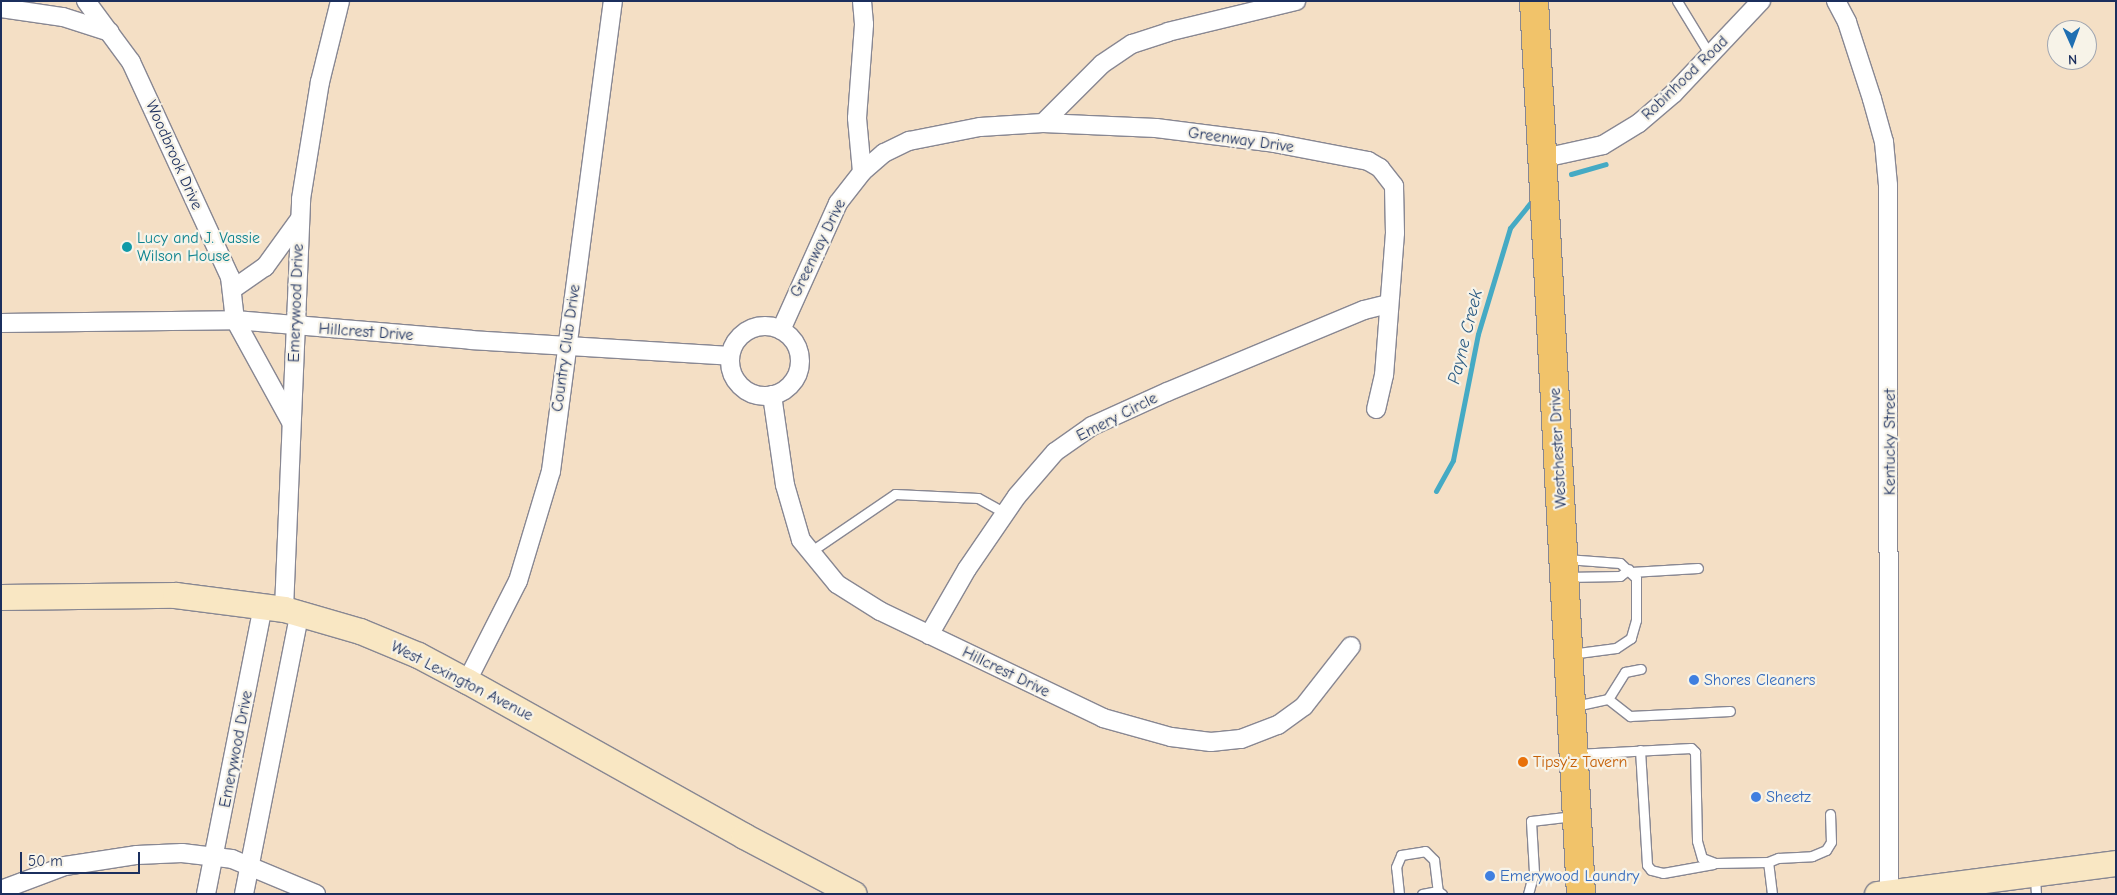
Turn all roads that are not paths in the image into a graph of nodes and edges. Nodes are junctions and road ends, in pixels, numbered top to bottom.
1 (86, 1) edge
2 (340, 1) edge
3 (613, 1) edge
4 (862, 1) edge
5 (1296, 1) edge
6 (1534, 1) edge
7 (1677, 1) edge
8 (1761, 1) edge
9 (1836, 1) edge
10 (1, 8) edge
11 (110, 32) junction
12 (1710, 56) junction
13 (1043, 123) junction
14 (1544, 158) junction
15 (862, 172) junction
16 (300, 220) junction
17 (233, 289) junction
18 (1388, 304) junction
19 (235, 320) junction
20 (1, 323) edge
21 (295, 326) junction
22 (781, 330) junction
23 (568, 346) junction
24 (730, 356) junction
25 (772, 395) junction
26 (1376, 409) dead end
27 (291, 422) junction
28 (1005, 513) junction
29 (810, 552) junction
30 (1563, 568) junction
31 (1698, 568) dead end
32 (1630, 571) junction
33 (1, 597) edge
34 (282, 608) junction
35 (929, 635) junction
36 (1351, 646) dead end
37 (1567, 655) junction
38 (1641, 669) dead end
39 (467, 681) junction
40 (1608, 699) junction
41 (1570, 707) junction
42 (1730, 711) dead end
43 (1640, 750) junction
44 (1573, 754) junction
45 (1830, 814) dead end
46 (1577, 816) junction
47 (214, 856) junction
48 (1768, 862) junction
49 (1715, 863) junction
50 (2116, 863) edge
51 (250, 865) junction
52 (2035, 884) edge
53 (1, 890) edge
54 (1440, 893) edge
55 (1881, 893) edge
56 (206, 894) edge
57 (244, 894) edge
58 (316, 894) edge
59 (854, 894) edge
60 (1399, 894) edge
61 (1422, 894) edge
62 (1528, 894) edge
63 (1581, 894) edge
64 (1772, 894) edge

1 - 11 street, Woodbrook Drive
2 - 16 street, Emerywood Drive
3 - 23 street, Country Club Drive
4 - 15 street
5 - 13 street
6 - 14 main road, Westchester Drive
7 - 12 lane
8 - 12 street, Robinhood Road
9 - 55 street, Kentucky Street
10 - 11 street
11 - 17 street, Woodbrook Drive
12 - 14 street, Robinhood Road
13 - 15 street, Greenway Drive
13 - 18 street, Greenway Drive
14 - 30 main road, Westchester Drive
15 - 22 street, Greenway Drive
16 - 17 street
16 - 21 street, Emerywood Drive
17 - 19 street, Woodbrook Drive
18 - 26 street, Greenway Drive
18 - 28 street, Emery Circle
19 - 20 street, Hillcrest Drive
19 - 21 street, Hillcrest Drive
19 - 27 street
21 - 23 street, Hillcrest Drive
21 - 27 street, Emerywood Drive
22 - 24 street
22 - 25 street
23 - 24 street, Hillcrest Drive
23 - 39 street, Country Club Drive
24 - 25 street
25 - 29 street, Hillcrest Drive
27 - 34 street, Emerywood Drive
28 - 29 lane
28 - 35 street, Emery Circle
29 - 35 street, Hillcrest Drive
30 - 32 lane
30 - 32 lane
30 - 37 main road, Westchester Drive
31 - 32 lane
32 - 37 lane
33 - 34 street, West Lexington Avenue
34 - 39 street, West Lexington Avenue
34 - 47 street, Emerywood Drive
34 - 51 street, Emerywood Drive
35 - 36 street, Hillcrest Drive
37 - 41 main road, Westchester Drive
38 - 40 lane
39 - 59 street, West Lexington Avenue
40 - 41 lane
40 - 42 lane
41 - 44 main road, Westchester Drive
43 - 44 lane
43 - 49 lane
43 - 49 lane
44 - 46 main road, Westchester Drive
45 - 48 lane
46 - 62 lane
46 - 63 main road, Westchester Drive
47 - 51 street
47 - 53 street
47 - 56 street, Emerywood Drive
48 - 49 lane
48 - 64 lane
50 - 52 street
51 - 57 street, Emerywood Drive
51 - 58 street
52 - 55 street
54 - 60 lane
54 - 61 lane

